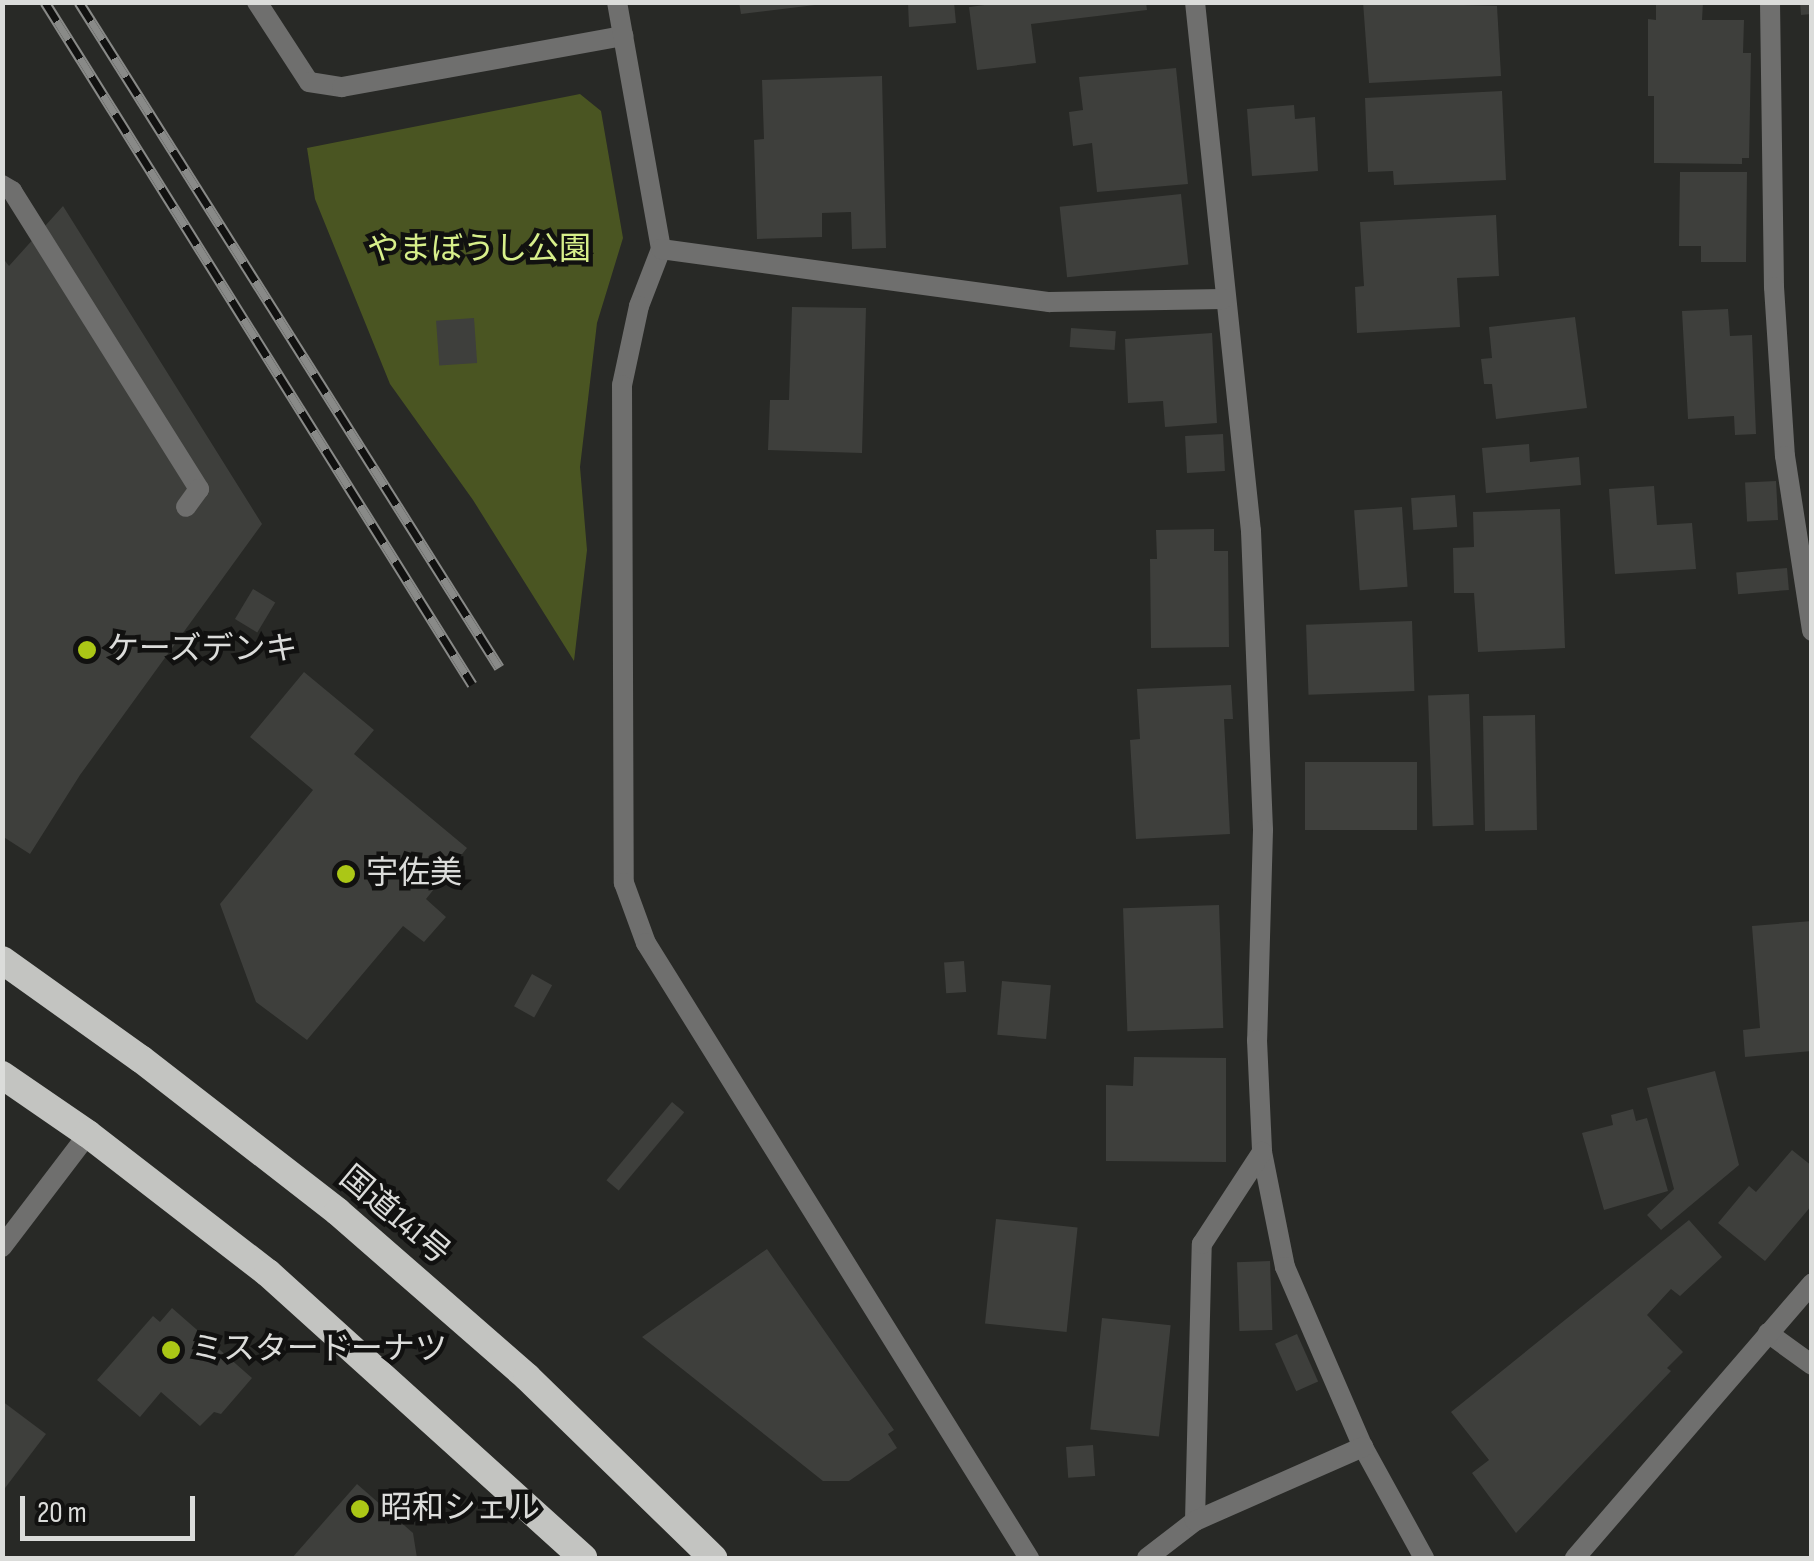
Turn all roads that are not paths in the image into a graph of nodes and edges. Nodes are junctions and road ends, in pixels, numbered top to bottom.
1 (257, 2) edge
2 (617, 2) edge
3 (1195, 2) edge
4 (1770, 2) edge
5 (623, 36) junction
6 (2, 184) edge
7 (661, 249) junction
8 (1223, 299) junction
9 (186, 507) dead end
10 (1812, 631) edge
11 (2, 960) edge
12 (2, 1075) edge
13 (88, 1134) junction
14 (1262, 1152) junction
15 (2, 1247) edge
16 (1812, 1283) edge
17 (1768, 1333) junction
18 (1812, 1365) edge
19 (1363, 1447) junction
20 (1194, 1521) junction
21 (583, 1558) edge
22 (713, 1558) edge
23 (1029, 1558) edge
24 (1146, 1558) edge
25 (1424, 1558) edge
26 (1574, 1558) edge

1 - 5 street
2 - 5 street
3 - 8 street
4 - 10 street
5 - 7 street
6 - 9 street
7 - 8 street
7 - 23 street
8 - 14 street
11 - 22 highway, 国道141号
12 - 13 highway
13 - 15 street
13 - 21 highway
14 - 19 street
14 - 20 street
16 - 17 street
17 - 18 street
17 - 26 street
19 - 20 street
19 - 25 street
20 - 24 street

